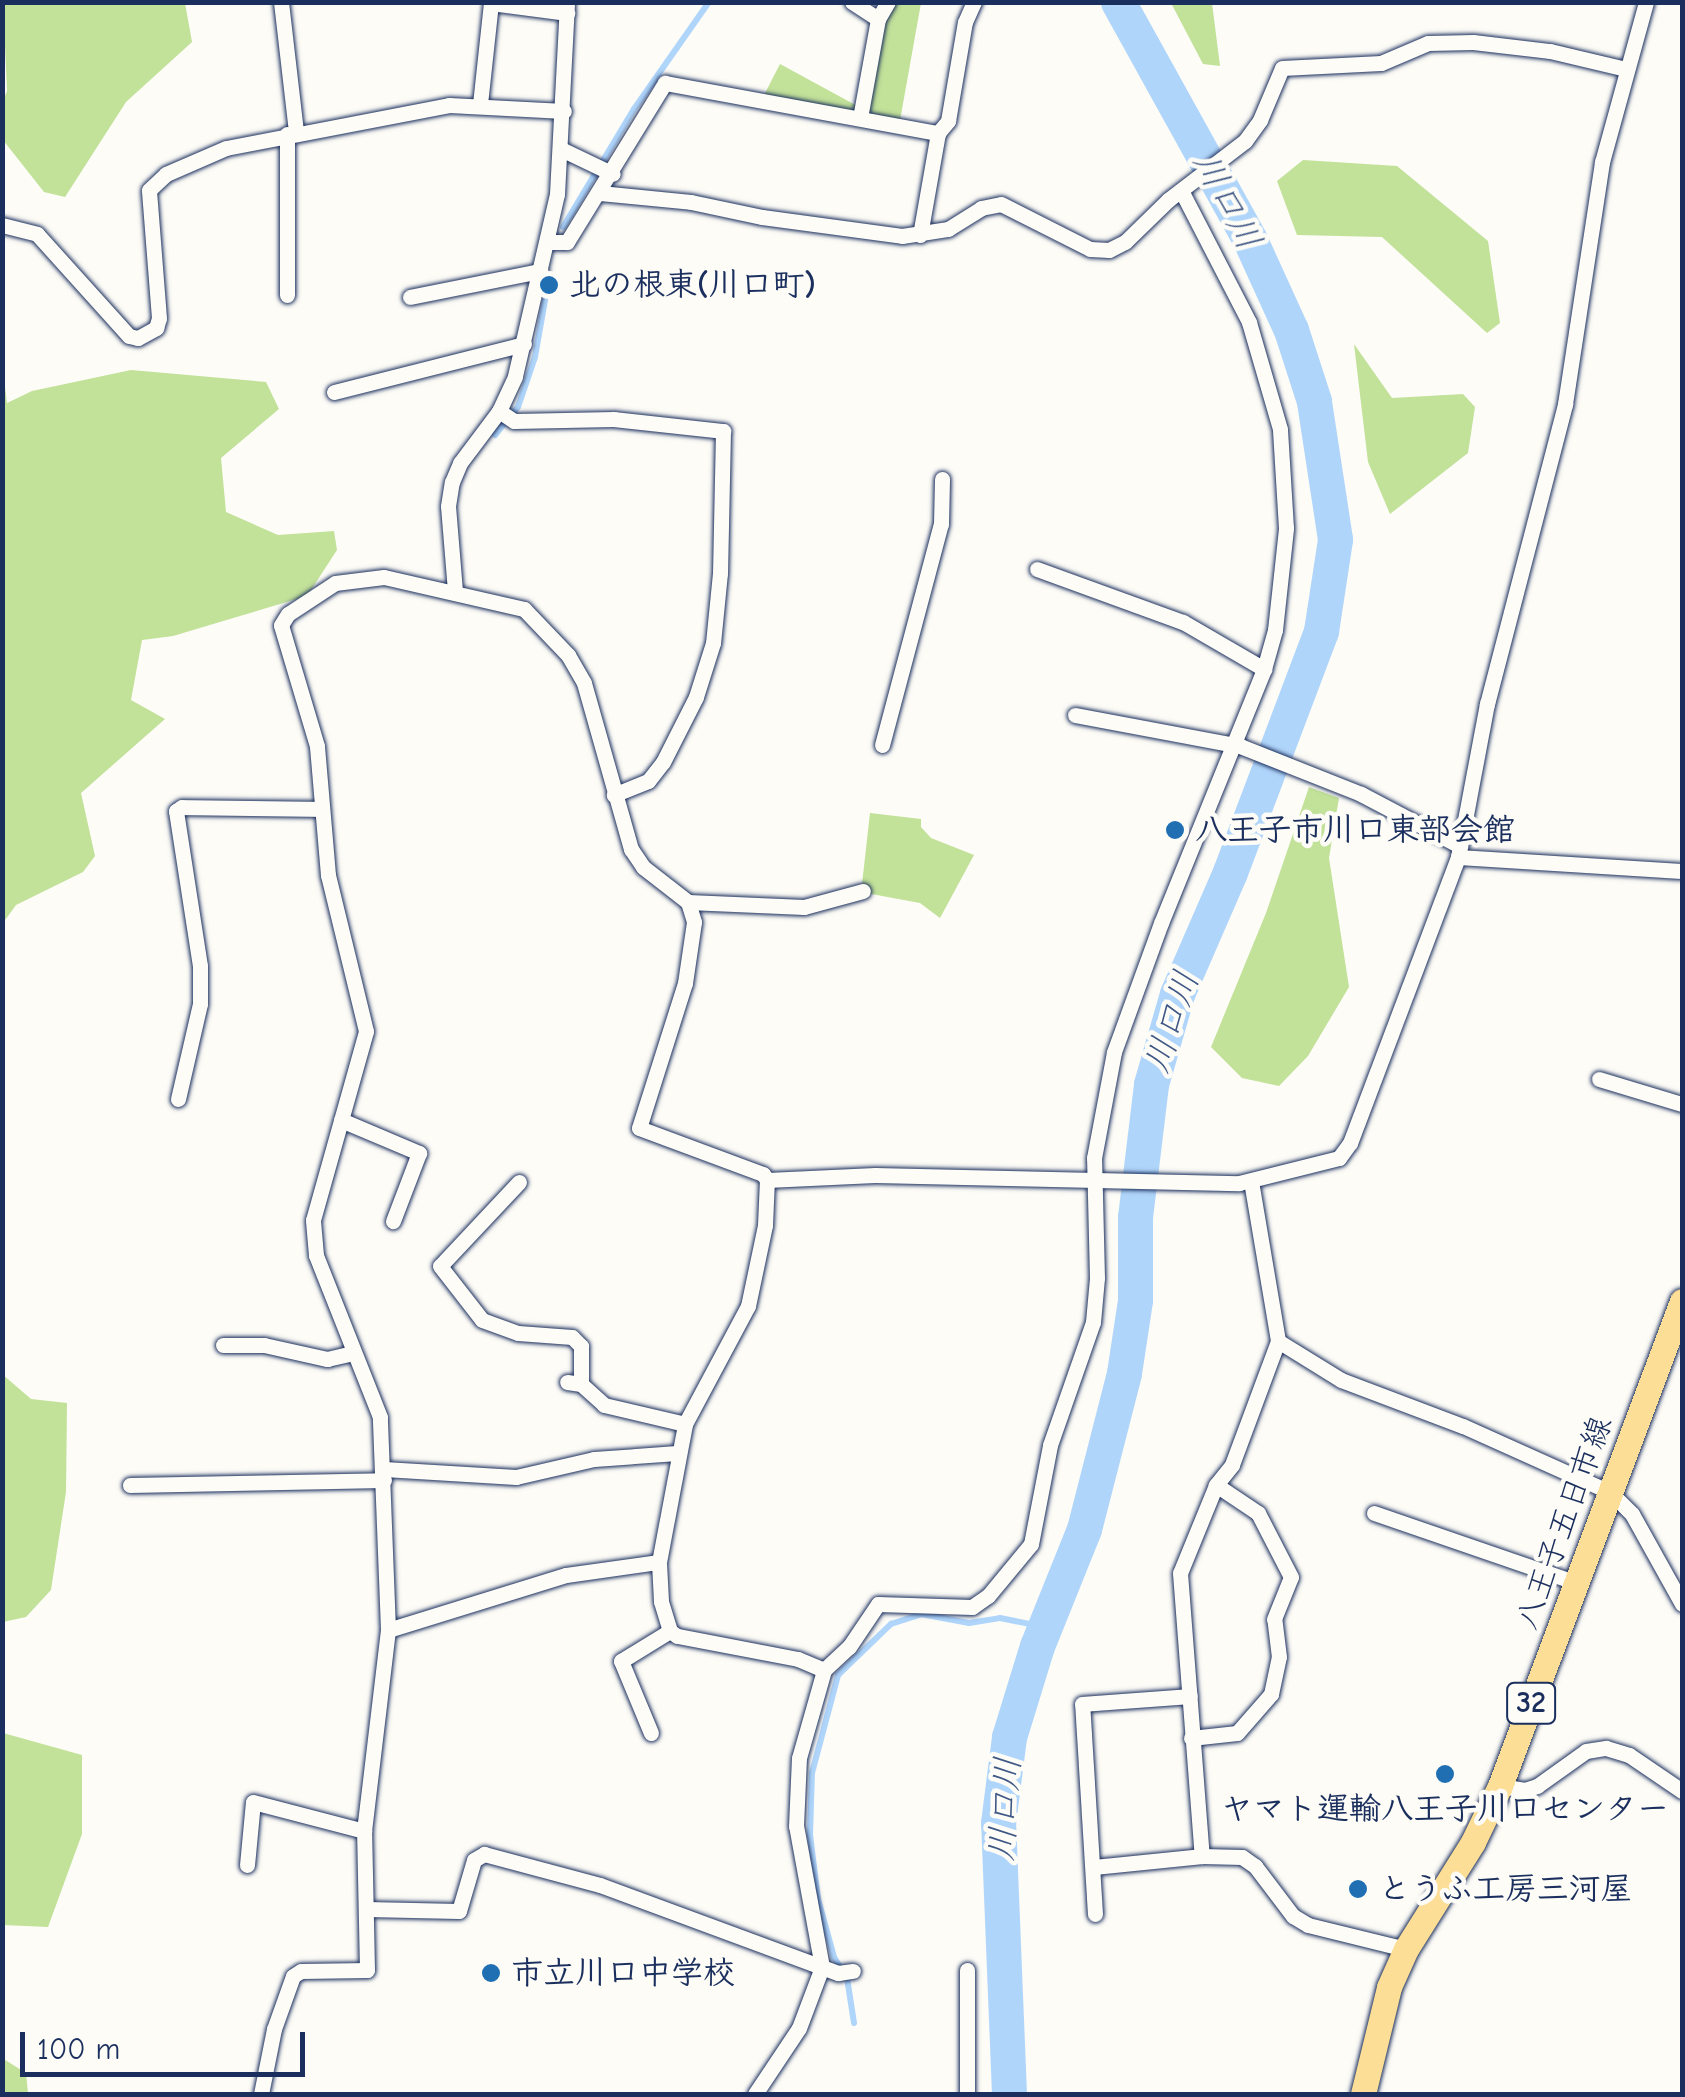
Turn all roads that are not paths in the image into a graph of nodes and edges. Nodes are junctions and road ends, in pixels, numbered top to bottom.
1 (281, 2) edge
2 (852, 2) edge
3 (888, 2) edge
4 (974, 2) edge
5 (1646, 2) edge
6 (567, 8) edge
7 (878, 19) junction
8 (1626, 68) junction
9 (480, 104) junction
10 (564, 111) junction
11 (860, 118) junction
12 (291, 133) junction
13 (938, 133) junction
14 (562, 150) junction
15 (605, 170) junction
16 (1184, 188) junction
17 (600, 193) junction
18 (2, 225) edge
19 (920, 235) junction
20 (547, 242) junction
21 (540, 271) junction
22 (288, 294) dead end
23 (410, 297) dead end
24 (524, 344) junction
25 (334, 392) dead end
26 (506, 415) junction
27 (942, 479) dead end
28 (1037, 569) dead end
29 (455, 591) junction
30 (1264, 669) junction
31 (1075, 715) dead end
32 (882, 745) dead end
33 (1237, 745) junction
34 (614, 795) junction
35 (319, 809) junction
36 (1459, 851) junction
37 (1682, 871) edge
38 (863, 892) dead end
39 (688, 902) junction
40 (1599, 1079) dead end
41 (178, 1099) dead end
42 (1682, 1104) edge
43 (342, 1120) junction
44 (766, 1180) junction
45 (1101, 1180) junction
46 (519, 1182) dead end
47 (1250, 1182) junction
48 (392, 1221) dead end
49 (1682, 1301) edge
50 (1278, 1341) junction
51 (223, 1345) dead end
52 (352, 1353) junction
53 (685, 1424) junction
54 (677, 1453) junction
55 (384, 1474) junction
56 (1216, 1484) junction
57 (130, 1485) dead end
58 (1610, 1492) junction
59 (1374, 1513) dead end
60 (659, 1562) junction
61 (1577, 1583) junction
62 (1682, 1604) edge
63 (388, 1630) junction
64 (670, 1631) junction
65 (824, 1670) junction
66 (1190, 1696) junction
67 (651, 1733) dead end
68 (1191, 1738) junction
69 (1500, 1786) junction
70 (1682, 1792) edge
71 (364, 1831) junction
72 (1202, 1856) junction
73 (247, 1866) dead end
74 (1094, 1867) junction
75 (366, 1909) junction
76 (1094, 1914) dead end
77 (1406, 1949) junction
78 (822, 1968) junction
79 (967, 1970) dead end
80 (845, 1972) dead end
81 (261, 2094) edge
82 (755, 2094) edge
83 (967, 2094) edge
84 (1363, 2094) edge

1 - 12 street
2 - 7 street
3 - 7 street
4 - 13 street
5 - 8 street
6 - 9 street
6 - 10 street
7 - 11 street
8 - 16 street
8 - 36 street
9 - 10 street
9 - 12 street
10 - 14 street
11 - 13 street
11 - 15 street
12 - 18 street
12 - 22 street
13 - 19 street
14 - 15 street
14 - 20 street
15 - 17 street
16 - 19 street
16 - 30 street
17 - 19 street
17 - 20 street
20 - 21 street
21 - 23 street
21 - 24 street
24 - 25 street
24 - 26 street
26 - 29 street
26 - 34 street
27 - 32 street
28 - 30 street
29 - 34 street
29 - 35 street
30 - 33 street
31 - 33 street
33 - 36 street
33 - 45 street
34 - 39 street
35 - 41 street
35 - 43 street
36 - 37 street
36 - 47 street
38 - 39 street
39 - 44 street
40 - 42 street
43 - 48 street
43 - 52 street
44 - 45 street
44 - 53 street
45 - 47 street
45 - 65 street
46 - 53 street
47 - 50 street
49 - 58 main road, 八王子五日市線 / 32
50 - 56 street
50 - 58 street
51 - 52 street
52 - 55 street
53 - 54 street
54 - 55 street
54 - 60 street
55 - 57 street
55 - 63 street
56 - 66 street
56 - 68 street
58 - 61 main road, 八王子五日市線 / 32
58 - 62 street
59 - 61 street
60 - 63 street
60 - 64 street
61 - 69 main road, 八王子五日市線 / 32
63 - 71 street
64 - 65 street
64 - 67 street
65 - 78 street
66 - 68 street
66 - 74 street
68 - 72 street
69 - 70 street
69 - 77 main road, 八王子五日市線 / 32
71 - 73 street
71 - 75 street
72 - 74 street
72 - 77 street
74 - 76 street
75 - 78 street
75 - 81 street
77 - 84 main road, 八王子五日市線 / 32
78 - 80 street
78 - 82 street
79 - 83 street

